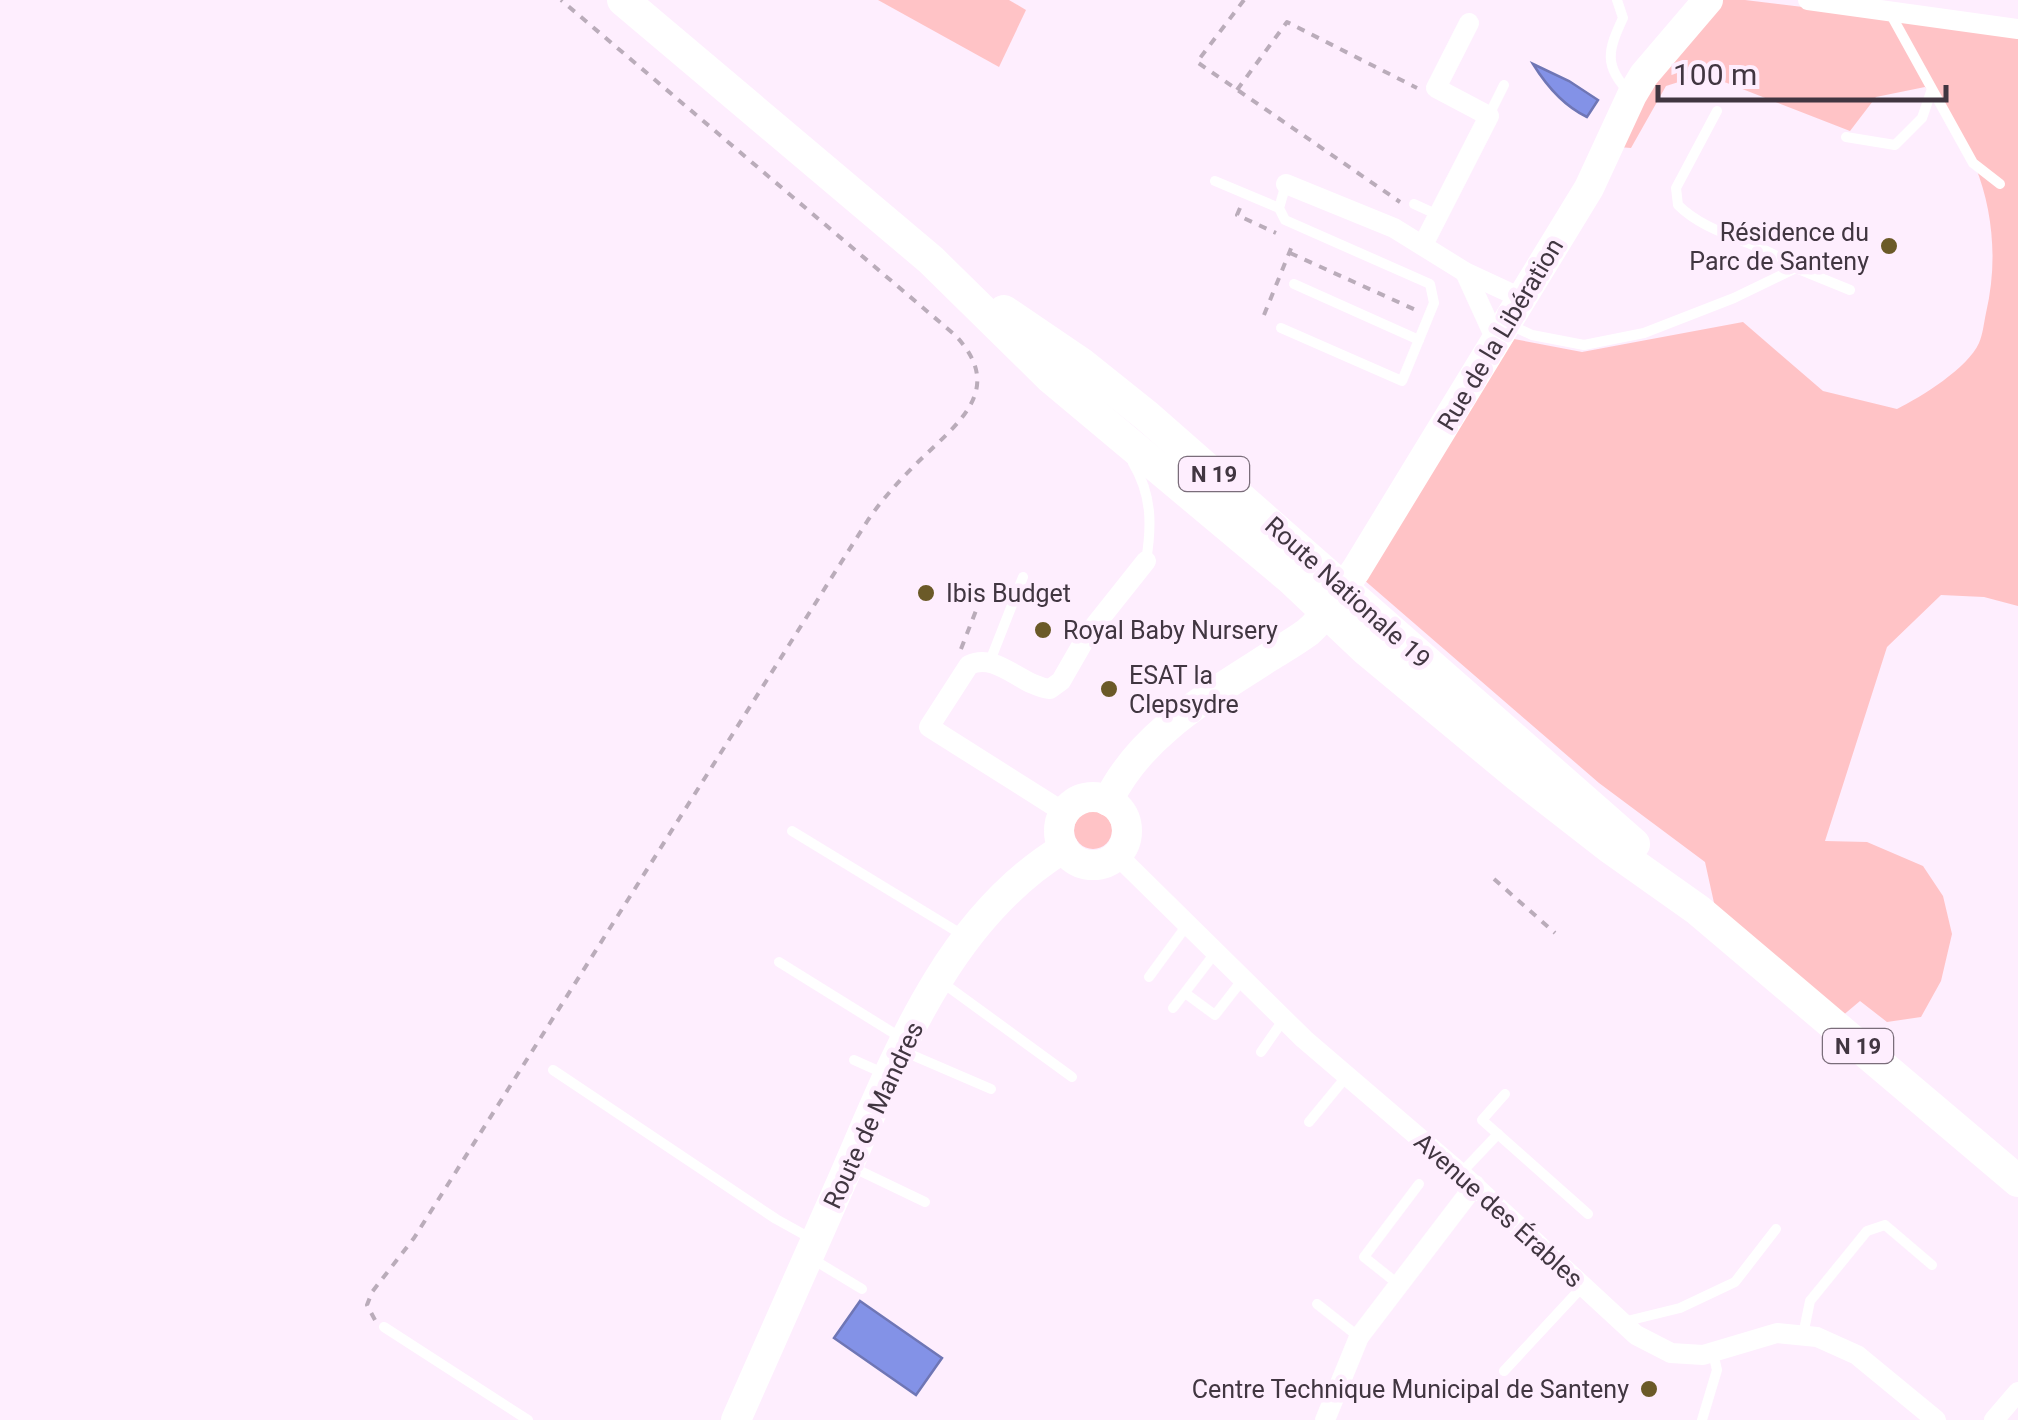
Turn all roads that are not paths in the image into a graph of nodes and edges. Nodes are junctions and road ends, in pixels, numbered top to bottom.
1 (623, 0) edge
2 (1618, 0) edge
3 (1683, 0) edge
4 (1708, 0) edge
5 (1808, 0) edge
6 (1890, 12) junction
7 (1470, 23) dead end
8 (2018, 29) edge
9 (1504, 85) dead end
10 (1638, 85) junction
11 (1932, 92) junction
12 (1717, 112) dead end
13 (1489, 116) junction
14 (1846, 137) dead end
15 (1216, 181) dead end
16 (1286, 184) joint
17 (2000, 184) dead end
18 (1414, 204) road end
19 (1279, 208) junction
20 (1438, 215) junction
21 (1423, 245) junction
22 (931, 260) junction
23 (1796, 268) junction
24 (1465, 272) junction
25 (1294, 284) dead end
26 (1850, 290) dead end
27 (1508, 321) junction
28 (1281, 328) dead end
29 (1419, 340) junction
30 (1114, 432) junction
31 (1146, 562) joint
32 (1023, 577) dead end
33 (1335, 599) junction
34 (990, 662) junction
35 (1108, 801) junction
36 (1065, 813) junction
37 (792, 831) dead end
38 (1064, 848) junction
39 (1117, 855) junction
40 (1188, 925) junction
41 (968, 938) junction
42 (1216, 952) junction
43 (778, 962) dead end
44 (1148, 977) dead end
45 (938, 979) junction
46 (1243, 979) junction
47 (1185, 992) junction
48 (1173, 1008) dead end
49 (1284, 1019) junction
50 (1260, 1052) dead end
51 (897, 1055) junction
52 (854, 1060) dead end
53 (554, 1070) dead end
54 (1072, 1077) dead end
55 (1346, 1077) junction
56 (991, 1090) dead end
57 (1505, 1094) dead end
58 (1310, 1122) dead end
59 (1498, 1134) junction
60 (848, 1166) junction
61 (1468, 1179) junction
62 (2018, 1181) edge
63 (1419, 1184) dead end
64 (925, 1202) dead end
65 (1588, 1214) dead end
66 (1776, 1229) dead end
67 (812, 1248) junction
68 (1932, 1265) dead end
69 (1399, 1285) junction
70 (1583, 1286) junction
71 (862, 1289) dead end
72 (1318, 1304) dead end
73 (1622, 1322) junction
74 (384, 1327) road end
75 (1803, 1336) junction
76 (1359, 1337) junction
77 (1713, 1352) junction
78 (1504, 1371) dead end
79 (2018, 1392) edge
80 (528, 1420) edge
81 (736, 1420) edge
82 (1326, 1420) edge
83 (1702, 1420) edge
84 (1936, 1420) edge
85 (1994, 1420) edge

1 - 22 main road, Route Nationale 19 / N 19
2 - 10 lane
3 - 10 street, Rue de la Libération
4 - 10 street, Rue de la Libération
5 - 6 street
6 - 8 street
6 - 11 lane
7 - 13 street
9 - 13 lane
10 - 27 street, Rue de la Libération
11 - 14 lane
11 - 17 lane
12 - 23 lane
13 - 20 street
15 - 19 lane
16 - 19 lane
16 - 21 street
18 - 20 lane
19 - 29 lane
20 - 21 street
21 - 24 street
22 - 30 main road, Route Nationale 19 / N 19
22 - 33 main road, Route Nationale 19 / N 19
23 - 26 lane
23 - 27 lane
24 - 27 street
24 - 27 street
25 - 29 lane
27 - 33 street, Rue de la Libération
28 - 29 lane
30 - 31 lane
30 - 33 main road, Route Nationale 19 / N 19
31 - 34 street
32 - 34 lane
33 - 35 street
33 - 62 main road, Route Nationale 19 / N 19
34 - 36 street
35 - 36 street
35 - 39 street
36 - 38 street
37 - 41 lane
38 - 39 street
38 - 41 street, Route de Mandres
39 - 40 street, Avenue des Érables
40 - 42 street, Avenue des Érables
40 - 44 lane
41 - 45 street, Route de Mandres
42 - 46 street, Avenue des Érables
42 - 47 lane
43 - 51 lane
45 - 51 street, Route de Mandres
45 - 54 lane
46 - 47 lane
46 - 49 street, Avenue des Érables
47 - 48 lane
49 - 50 lane
49 - 55 street, Avenue des Érables
51 - 52 lane
51 - 56 lane
51 - 60 street, Route de Mandres
53 - 67 lane
55 - 58 lane
55 - 61 street, Avenue des Érables
57 - 59 lane
59 - 61 lane
59 - 65 lane
60 - 64 lane
60 - 67 street, Route de Mandres
61 - 69 street
61 - 70 street, Avenue des Érables
63 - 69 lane
66 - 73 lane
67 - 71 lane
67 - 81 street, Route de Mandres
68 - 75 lane
69 - 76 street
70 - 73 street, Avenue des Érables
70 - 78 lane
72 - 76 lane
73 - 77 street, Avenue des Érables
74 - 80 lane
75 - 77 street, Avenue des Érables
75 - 84 street, Avenue des Érables
76 - 82 street
77 - 83 lane
79 - 85 street

